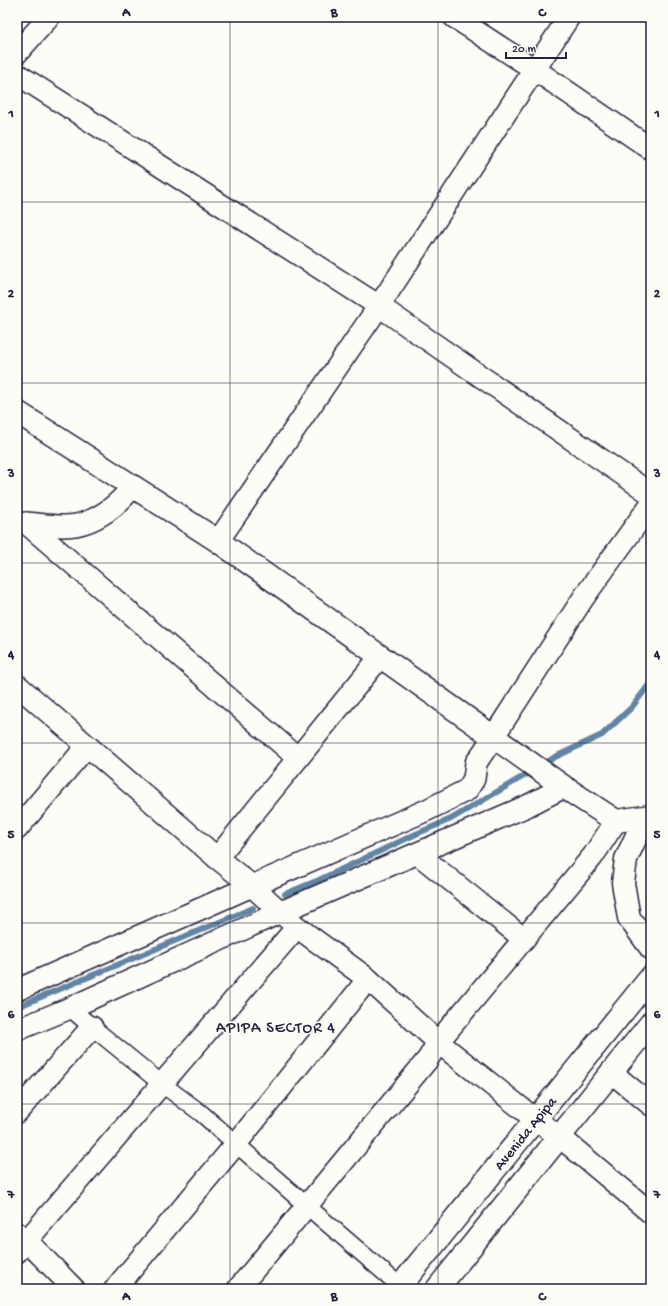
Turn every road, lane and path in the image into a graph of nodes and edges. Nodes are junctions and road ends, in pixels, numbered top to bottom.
1 (49, 17) edge
2 (454, 17) edge
3 (569, 17) edge
4 (17, 53) edge
5 (534, 69) junction
6 (17, 74) edge
7 (651, 148) edge
8 (379, 306) junction
9 (17, 412) edge
10 (133, 486) junction
11 (651, 494) edge
12 (651, 504) edge
13 (22, 528) edge
14 (218, 541) junction
15 (380, 657) junction
16 (17, 685) edge
17 (494, 736) junction
18 (87, 746) junction
19 (298, 758) junction
20 (564, 787) junction
21 (651, 816) edge
22 (616, 821) junction
23 (17, 829) edge
24 (418, 854) junction
25 (217, 858) junction
26 (252, 886) junction
27 (281, 912) junction
28 (297, 927) junction
29 (524, 939) junction
30 (651, 948) edge
31 (651, 978) edge
32 (368, 979) junction
33 (17, 990) edge
34 (70, 1008) junction
35 (651, 1023) edge
36 (92, 1027) junction
37 (17, 1030) edge
38 (438, 1042) junction
39 (611, 1072) junction
40 (162, 1084) junction
41 (651, 1105) edge
42 (17, 1112) edge
43 (536, 1120) junction
44 (560, 1137) junction
45 (236, 1144) junction
46 (307, 1206) junction
47 (651, 1213) edge
48 (20, 1242) edge
49 (399, 1288) edge
50 (74, 1289) edge
51 (115, 1289) edge
52 (238, 1289) edge
53 (437, 1289) edge

1 - 4 street
2 - 5 street
3 - 5 street
5 - 7 street
5 - 8 street
6 - 8 street
8 - 11 street
8 - 14 street
9 - 10 street
10 - 13 street
10 - 14 street
12 - 17 street
13 - 19 street
14 - 15 street
15 - 17 street
15 - 19 street
16 - 18 street
17 - 20 street
17 - 26 street
18 - 23 street
18 - 25 street
19 - 25 street
20 - 22 street
20 - 24 street
21 - 22 street
21 - 30 street
22 - 29 street
24 - 27 street
24 - 29 street
25 - 26 street
26 - 27 street
26 - 33 street
27 - 28 street
27 - 34 street
28 - 32 street
28 - 40 street
29 - 38 street
31 - 43 street, Avenida Apipa
32 - 38 street
32 - 45 street
34 - 36 street
34 - 37 street
35 - 39 street, Avenida Apipa
36 - 40 street
36 - 42 street
38 - 43 street
38 - 46 street
39 - 41 street
39 - 44 street, Avenida Apipa
40 - 45 street
40 - 48 street
43 - 44 street
43 - 49 street, Avenida Apipa
44 - 47 street
44 - 53 street, Avenida Apipa
45 - 46 street
45 - 51 street
46 - 49 street
46 - 52 street
48 - 50 street

